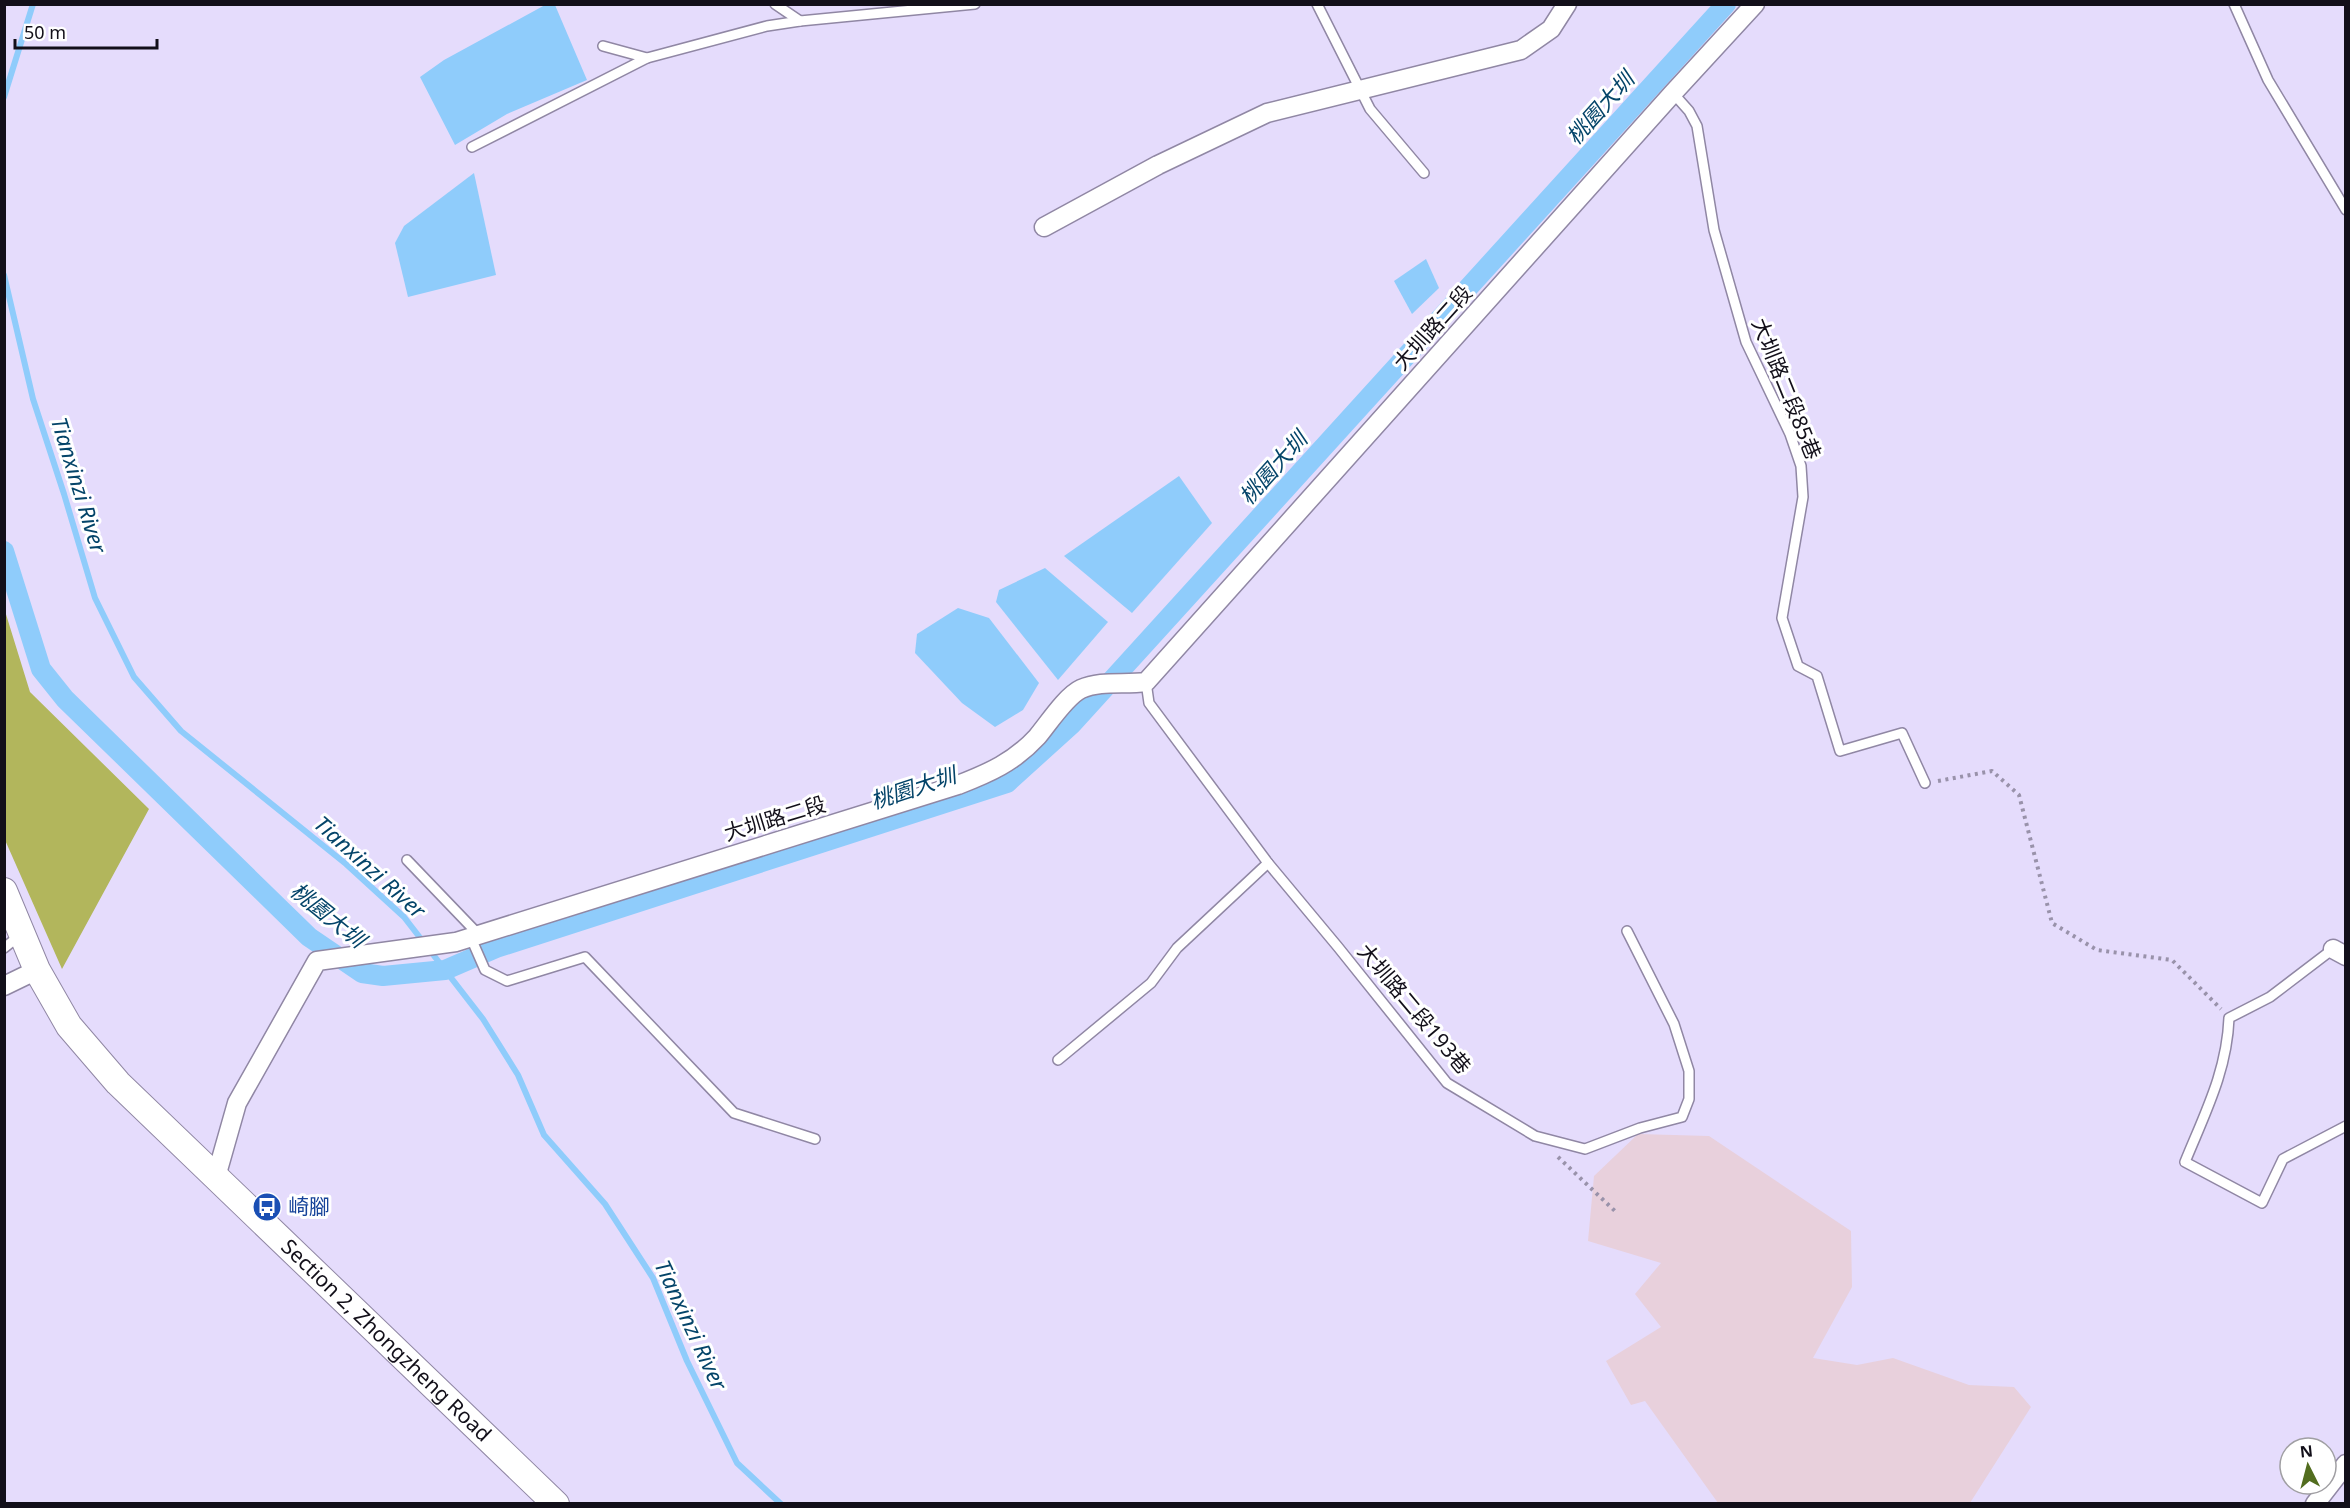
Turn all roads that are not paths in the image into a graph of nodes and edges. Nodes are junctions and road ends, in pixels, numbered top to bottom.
1 (775, 4) edge
2 (975, 4) edge
3 (1317, 4) edge
4 (1567, 4) edge
5 (1755, 4) edge
6 (2234, 4) edge
7 (800, 21) junction
8 (603, 46) dead end
9 (647, 58) junction
10 (1360, 89) junction
11 (1673, 93) junction
12 (472, 147) dead end
13 (1424, 173) dead end
14 (2346, 210) edge
15 (1044, 227) dead end
16 (1146, 682) junction
17 (1925, 783) road end
18 (407, 860) dead end
19 (1268, 863) junction
20 (4, 891) edge
21 (1628, 931) dead end
22 (470, 940) junction
23 (13, 941) edge
24 (2339, 953) edge
25 (37, 970) junction
26 (4, 986) edge
27 (1058, 1060) dead end
28 (2346, 1126) edge
29 (815, 1139) dead end
30 (216, 1177) junction
31 (2346, 1464) edge
32 (556, 1503) edge
33 (2315, 1503) edge

1 - 7 lane
2 - 7 lane
3 - 10 lane
4 - 10 street
5 - 11 street, 大圳路二段
6 - 14 lane
7 - 9 lane
8 - 9 lane
9 - 12 lane
10 - 13 lane
10 - 15 street
11 - 16 street, 大圳路二段
11 - 17 lane, 大圳路二段85巷
16 - 19 lane, 大圳路二段193巷
16 - 22 street, 大圳路二段
18 - 22 lane
19 - 21 lane, 大圳路二段193巷
19 - 27 lane
20 - 23 main road, Section 2, Zhongzheng Road
22 - 29 lane
22 - 30 street, 大圳路二段
23 - 25 main road, Section 2, Zhongzheng Road
24 - 28 lane
25 - 26 street
25 - 30 main road, Section 2, Zhongzheng Road
30 - 32 main road, Section 2, Zhongzheng Road
31 - 33 street

